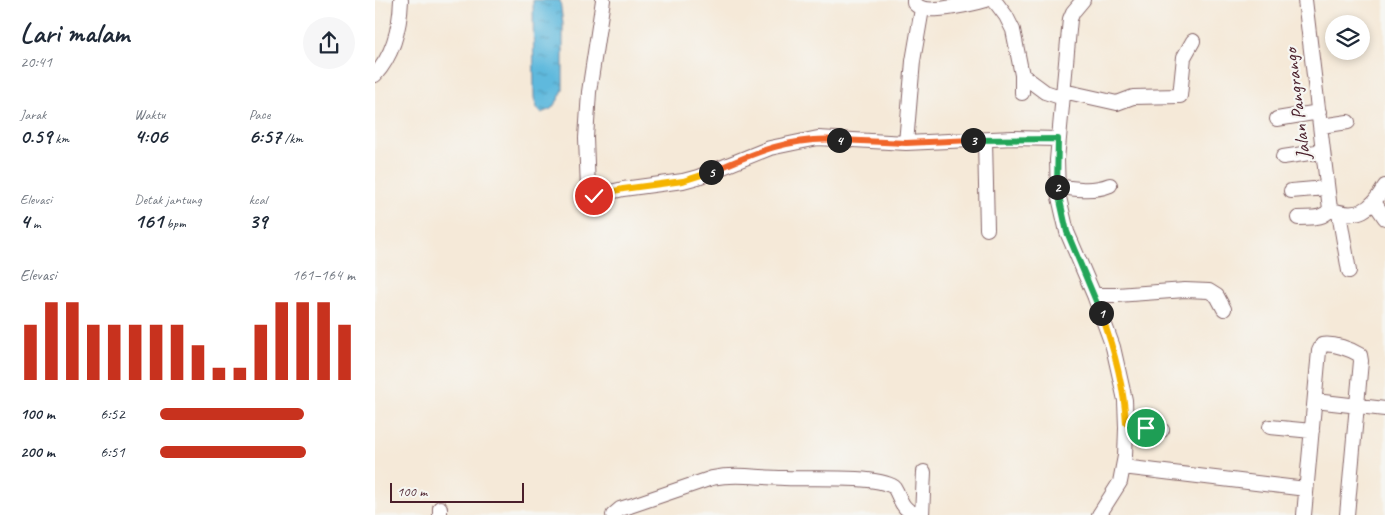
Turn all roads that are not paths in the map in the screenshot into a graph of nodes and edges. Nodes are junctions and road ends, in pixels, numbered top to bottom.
1 (401, 0) edge
2 (603, 0) edge
3 (986, 0) edge
4 (993, 0) edge
5 (1083, 0) edge
6 (1305, 0) edge
7 (918, 4) edge
8 (1193, 41) dead end
9 (375, 74) edge
10 (1022, 75) junction
11 (1021, 93) dead end
12 (1063, 94) junction
13 (1277, 119) dead end
14 (1320, 119) junction
15 (1348, 122) dead end
16 (1058, 139) junction
17 (985, 140) junction
18 (906, 143) junction
19 (1323, 151) junction
20 (1283, 157) dead end
21 (1110, 185) dead end
22 (1057, 186) junction
23 (1385, 186) edge
24 (1326, 188) junction
25 (1291, 191) dead end
26 (1374, 202) junction
27 (1332, 208) junction
28 (1298, 218) dead end
29 (1385, 218) edge
30 (987, 229) dead end
31 (1349, 271) dead end
32 (1094, 295) junction
33 (1224, 309) dead end
34 (1315, 401) junction
35 (1357, 406) junction
36 (1385, 409) edge
37 (1126, 423) junction
38 (1270, 427) dead end
39 (1162, 430) dead end
40 (1312, 431) junction
41 (1123, 467) junction
42 (924, 472) dead end
43 (1306, 489) junction
44 (910, 514) edge
45 (1103, 514) edge
46 (613, 515) edge
47 (922, 515) edge
48 (1304, 515) edge
49 (1347, 515) edge

1 - 9 street
2 - 18 street
3 - 7 street
4 - 10 street
5 - 12 street
6 - 14 street, Jalan Pangrango
7 - 18 street
8 - 12 street
10 - 11 street
10 - 12 street
12 - 16 street
13 - 14 street
14 - 15 street
14 - 19 street, Jalan Pangrango
16 - 17 street
16 - 22 street
17 - 18 street
17 - 30 street
19 - 20 street
19 - 24 street, Jalan Pangrango
21 - 22 street
22 - 32 street
23 - 26 street
24 - 25 street
24 - 27 street, Jalan Pangrango
26 - 27 street
26 - 29 street
27 - 28 street
27 - 31 street, Jalan Pangrango
32 - 33 street
32 - 37 street
34 - 35 street
34 - 35 street
34 - 40 street
35 - 36 street
35 - 49 street
37 - 39 street
37 - 41 street
38 - 40 street
40 - 43 street
41 - 43 street
41 - 45 street
42 - 47 street
43 - 48 street
44 - 46 street

